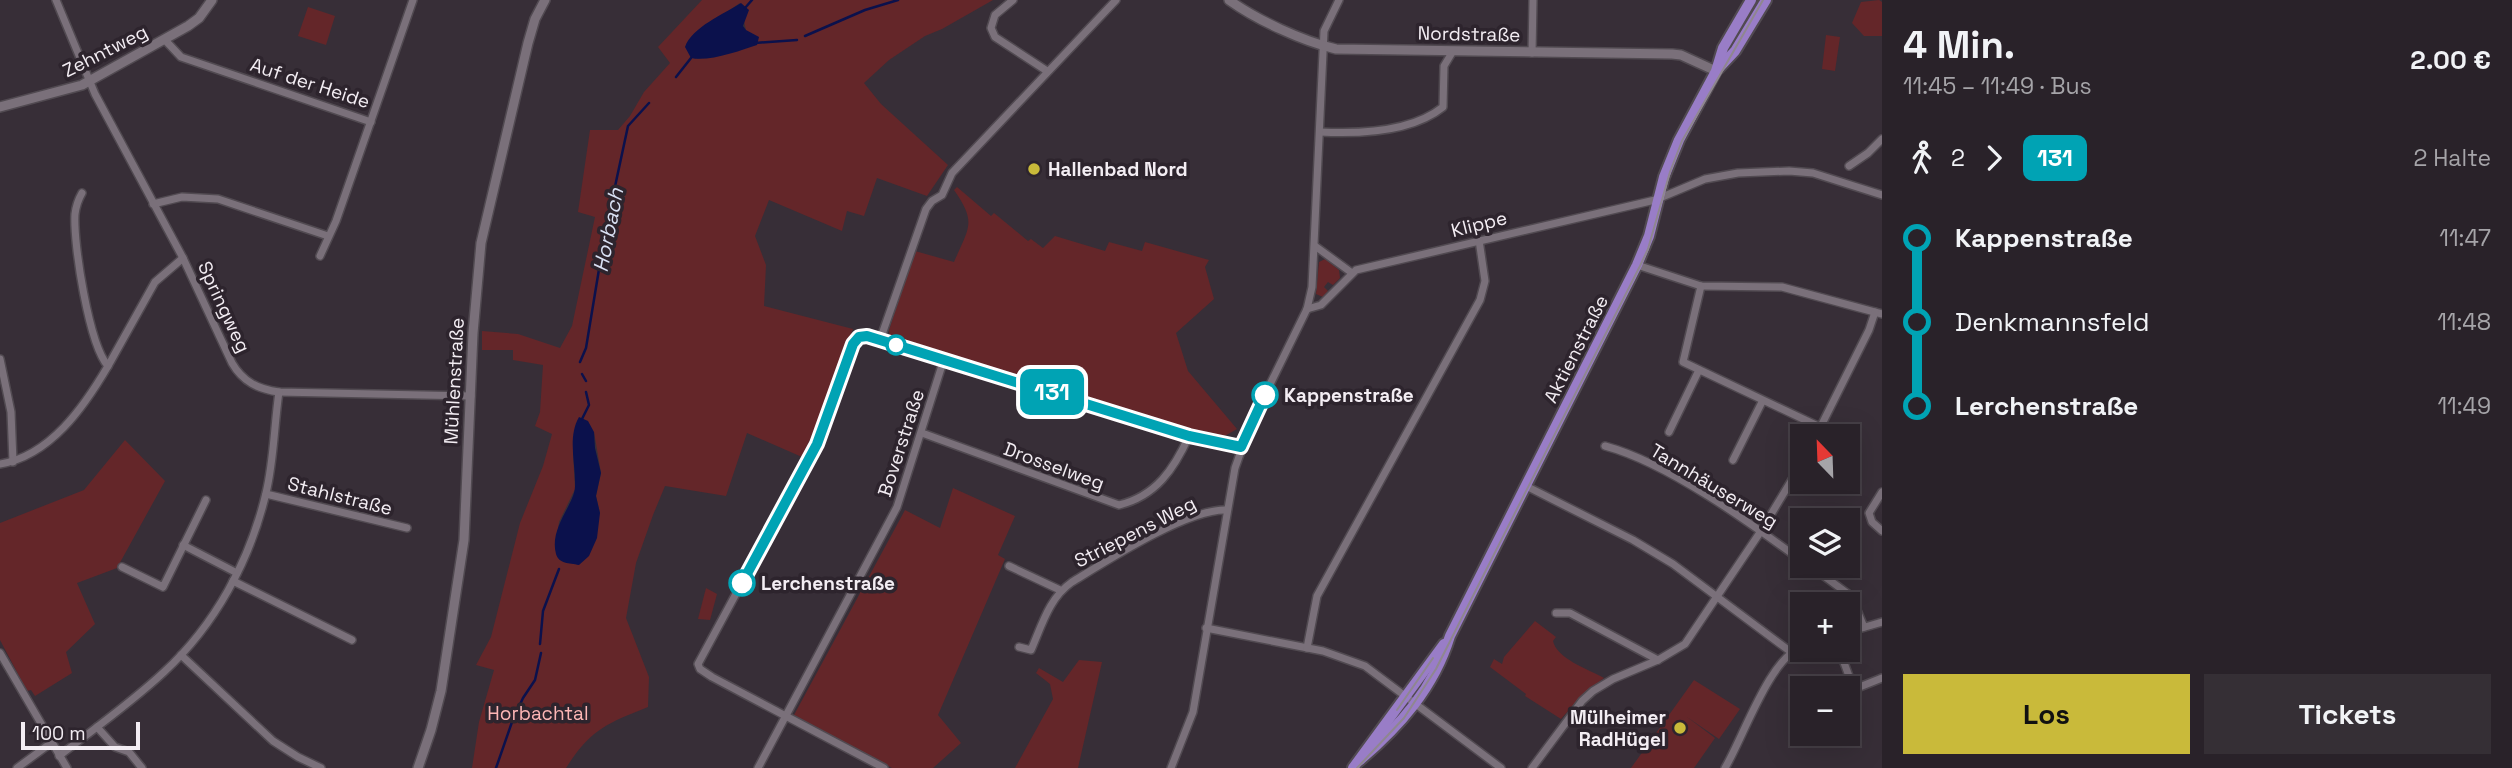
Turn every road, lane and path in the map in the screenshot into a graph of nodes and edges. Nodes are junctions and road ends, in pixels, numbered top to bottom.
1 (56, 0) edge
2 (212, 0) edge
3 (413, 0) edge
4 (545, 0) edge
5 (1013, 0) edge
6 (1116, 0) edge
7 (1229, 0) edge
8 (1339, 0) edge
9 (1532, 0) edge
10 (1751, 0) edge
11 (1766, 0) edge
12 (165, 40) junction
13 (1324, 46) junction
14 (1431, 51) junction
15 (1453, 51) junction
16 (1532, 53) junction
17 (1444, 66) junction
18 (1047, 71) junction
19 (1716, 71) junction
20 (90, 81) junction
21 (0, 107) edge
22 (371, 122) junction
23 (1320, 132) junction
24 (1882, 139) edge
25 (1849, 166) dead end
26 (82, 193) dead end
27 (1882, 195) edge
28 (1659, 199) junction
29 (153, 204) junction
30 (328, 236) junction
31 (1479, 240) junction
32 (1315, 246) junction
33 (320, 256) dead end
34 (183, 258) junction
35 (1637, 265) junction
36 (1352, 272) junction
37 (1701, 286) junction
38 (1307, 309) junction
39 (1879, 313) edge
40 (880, 340) junction
41 (0, 359) edge
42 (944, 359) junction
43 (108, 366) junction
44 (1699, 370) junction
45 (279, 392) junction
46 (471, 396) junction
47 (1762, 401) junction
48 (1813, 424) edge
49 (1822, 424) edge
50 (1669, 432) dead end
51 (922, 433) junction
52 (1189, 436) junction
53 (1605, 446) dead end
54 (1241, 447) junction
55 (1733, 460) dead end
56 (13, 462) junction
57 (0, 464) edge
58 (1790, 483) edge
59 (1526, 486) junction
60 (1882, 492) edge
61 (266, 494) junction
62 (206, 500) dead end
63 (1226, 510) junction
64 (407, 528) dead end
65 (1761, 530) junction
66 (1882, 531) edge
67 (183, 545) junction
68 (1790, 552) edge
69 (1009, 566) dead end
70 (122, 567) dead end
71 (235, 577) junction
72 (1826, 578) edge
73 (1060, 590) junction
74 (1717, 597) junction
75 (1556, 613) dead end
76 (1882, 621) edge
77 (1864, 627) junction
78 (1206, 628) junction
79 (1860, 628) edge
80 (1450, 636) junction
81 (352, 640) dead end
82 (1019, 646) dead end
83 (1307, 648) junction
84 (1790, 651) edge
85 (0, 653) edge
86 (1790, 653) edge
87 (181, 655) junction
88 (1658, 660) junction
89 (1844, 662) edge
90 (1882, 678) edge
91 (1405, 697) junction
92 (1415, 705) junction
93 (786, 717) junction
94 (97, 727) junction
95 (51, 743) junction
96 (59, 756) junction
97 (1356, 764) edge
98 (17, 768) edge
99 (67, 768) edge
100 (142, 768) edge
101 (321, 768) edge
102 (418, 768) edge
103 (758, 768) edge
104 (884, 768) edge
105 (1171, 768) edge
106 (1501, 768) edge
107 (1532, 768) edge
108 (1724, 768) edge

1 - 20 street, Springweg
2 - 12 street, Zehntweg
3 - 22 street, Auf der Heide
4 - 46 street, Mühlenstraße
5 - 18 street
6 - 18 street
7 - 13 street, Nordstraße
8 - 13 street
9 - 16 street
10 - 19 main road, Aktienstraße
11 - 19 main road, Aktienstraße
12 - 20 street, Zehntweg
12 - 22 street, Auf der Heide
13 - 14 street, Nordstraße
13 - 23 street
14 - 15 street, Nordstraße
14 - 17 street
15 - 16 street, Nordstraße
15 - 17 street
16 - 19 street, Nordstraße
17 - 23 street
18 - 40 street
19 - 28 main road, Aktienstraße
20 - 21 street, Zehntweg
20 - 29 street, Springweg
22 - 30 street
23 - 32 street
24 - 25 street
26 - 43 street
27 - 28 street, Klippe
28 - 31 street, Klippe
28 - 35 main road, Aktienstraße
29 - 30 street
29 - 34 street, Springweg
30 - 33 street
31 - 36 street, Klippe
31 - 83 street
32 - 36 street
32 - 38 street
34 - 43 street
34 - 45 street, Springweg
35 - 37 street
35 - 59 main road, Aktienstraße
36 - 38 street
37 - 39 street
37 - 44 street
38 - 54 street
39 - 49 street
40 - 42 street
40 - 93 street
41 - 56 street
42 - 51 street, Boverstraße
42 - 52 street
43 - 56 street
44 - 47 street
44 - 50 street
45 - 46 street, Springweg
45 - 61 street
46 - 102 street, Mühlenstraße
47 - 48 street
47 - 55 street
51 - 52 street, Drosselweg
51 - 93 street, Boverstraße
52 - 54 street
53 - 65 street, Tannhäuserweg
54 - 63 street
56 - 57 street
58 - 65 street
59 - 74 street
59 - 80 main road, Aktienstraße
60 - 66 street
61 - 64 street, Stahlstraße
61 - 71 street
62 - 67 street
63 - 73 street, Striepens Weg
63 - 78 street
65 - 68 street, Tannhäuserweg
65 - 74 street
67 - 70 street
67 - 71 street
69 - 73 street, Striepens Weg
71 - 81 street
71 - 87 street
72 - 77 street
73 - 82 street, Striepens Weg
74 - 84 street
74 - 88 street
75 - 88 street
76 - 77 street
77 - 79 street
78 - 83 street
78 - 105 street
80 - 91 main road, Aktienstraße
80 - 92 main road, Aktienstraße
83 - 91 street
85 - 95 street
86 - 108 street
87 - 94 street
87 - 101 street
88 - 107 street
89 - 90 street
91 - 92 street
91 - 97 main road, Aktienstraße
92 - 97 main road, Aktienstraße
92 - 106 street
93 - 103 street, Boverstraße
93 - 104 street
94 - 96 street
94 - 100 street
95 - 96 street
95 - 98 street
96 - 99 street

